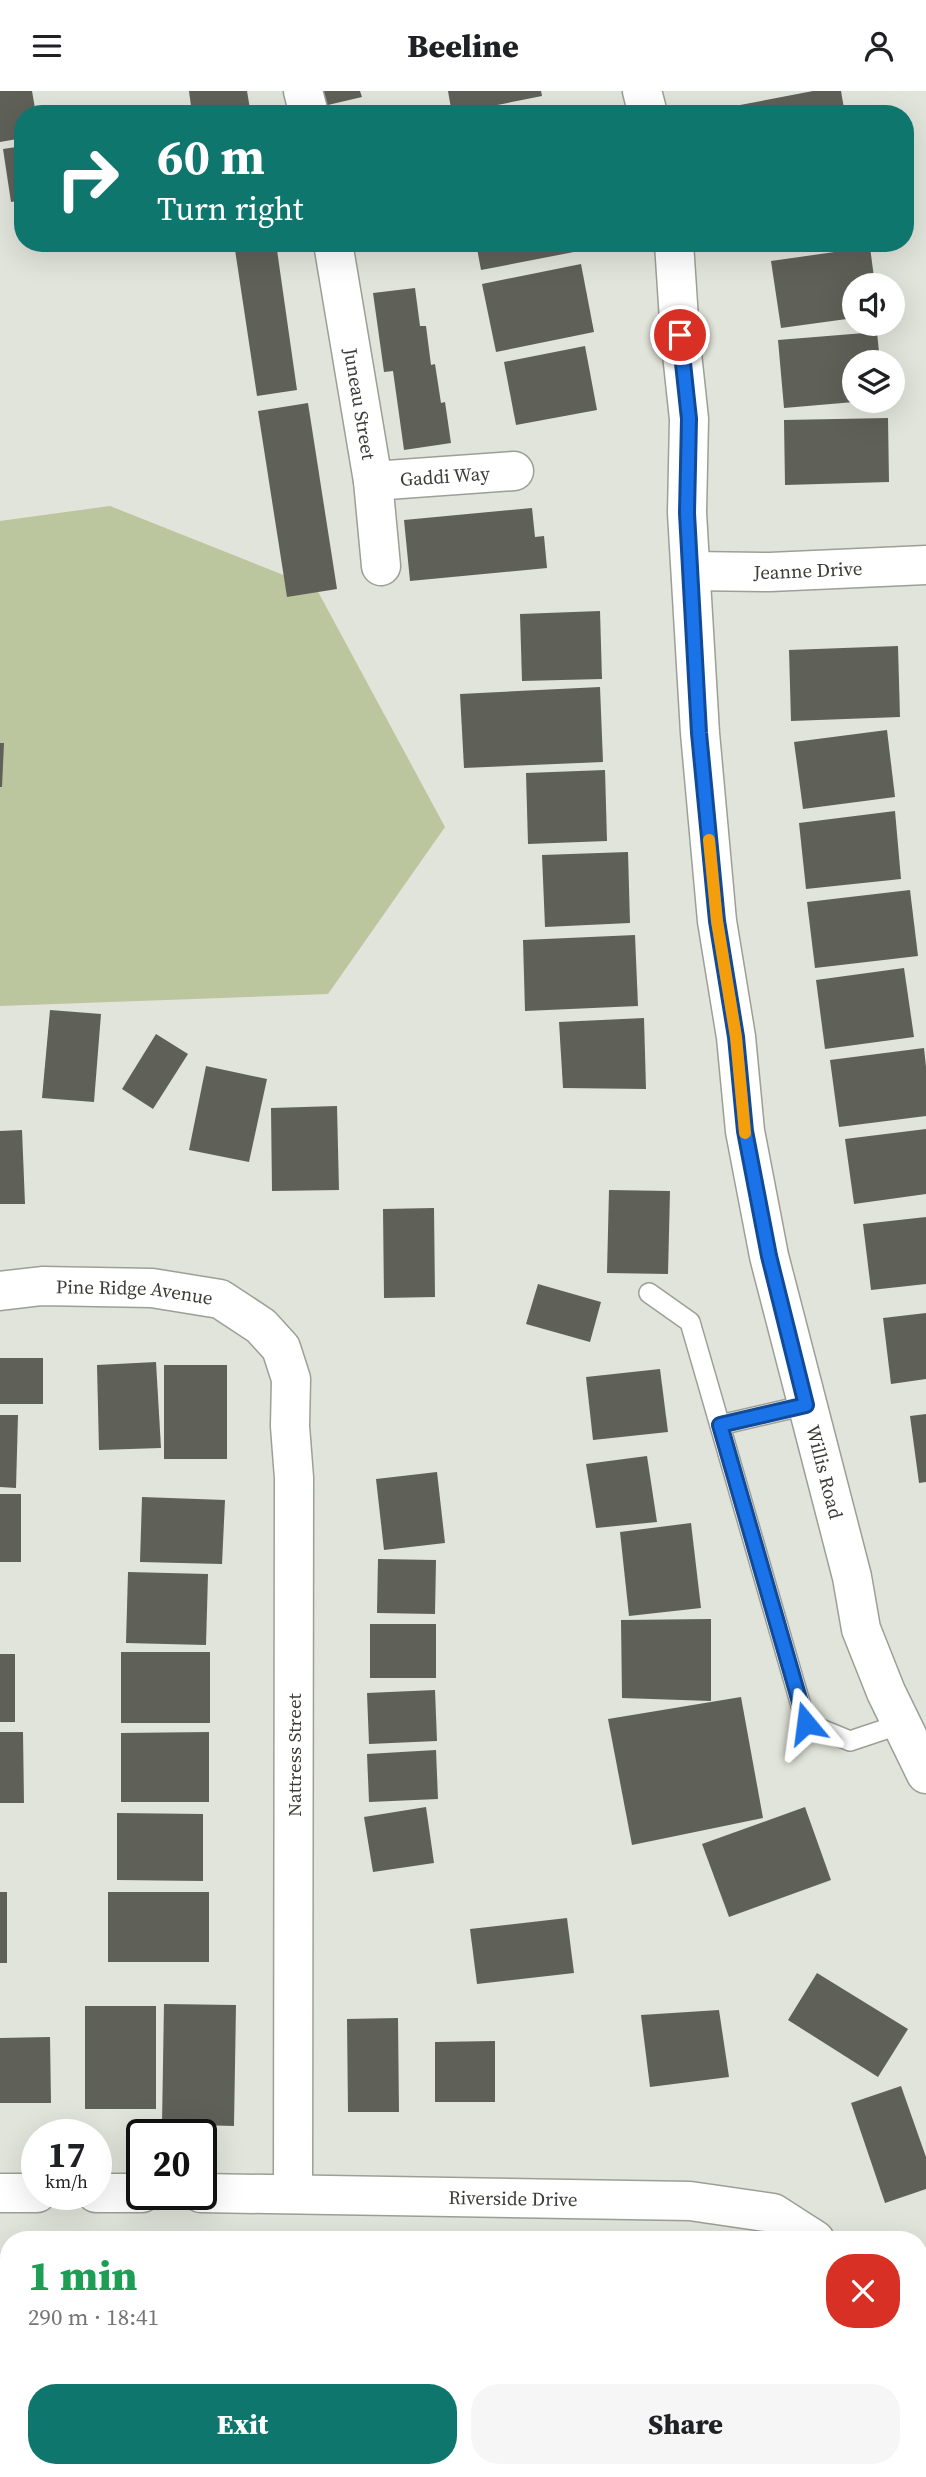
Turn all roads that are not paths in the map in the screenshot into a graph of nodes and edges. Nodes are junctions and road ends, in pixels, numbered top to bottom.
1 (335, 252) edge
2 (675, 252) edge
3 (514, 471) dead end
4 (373, 481) junction
5 (926, 565) edge
6 (382, 566) dead end
7 (691, 571) junction
8 (0, 1291) edge
9 (649, 1293) dead end
10 (261, 1326) joint
11 (806, 1405) junction
12 (720, 1425) junction
13 (901, 1724) junction
14 (926, 1773) edge
15 (0, 2193) edge
16 (21, 2193) edge
17 (217, 2193) edge
18 (293, 2194) junction
19 (801, 2231) edge

1 - 4 street, Juneau Street
2 - 7 street, Willis Road
3 - 4 street, Gaddi Way
4 - 6 street, Juneau Street
5 - 7 street, Jeanne Drive
7 - 11 street, Willis Road
8 - 10 street, Pine Ridge Avenue
9 - 12 lane
10 - 18 street, Nattress Street
11 - 12 lane
11 - 13 street, Willis Road
12 - 13 lane
13 - 14 street, Willis Road
15 - 16 street
17 - 18 street, Riverside Drive
18 - 19 street, Riverside Drive

